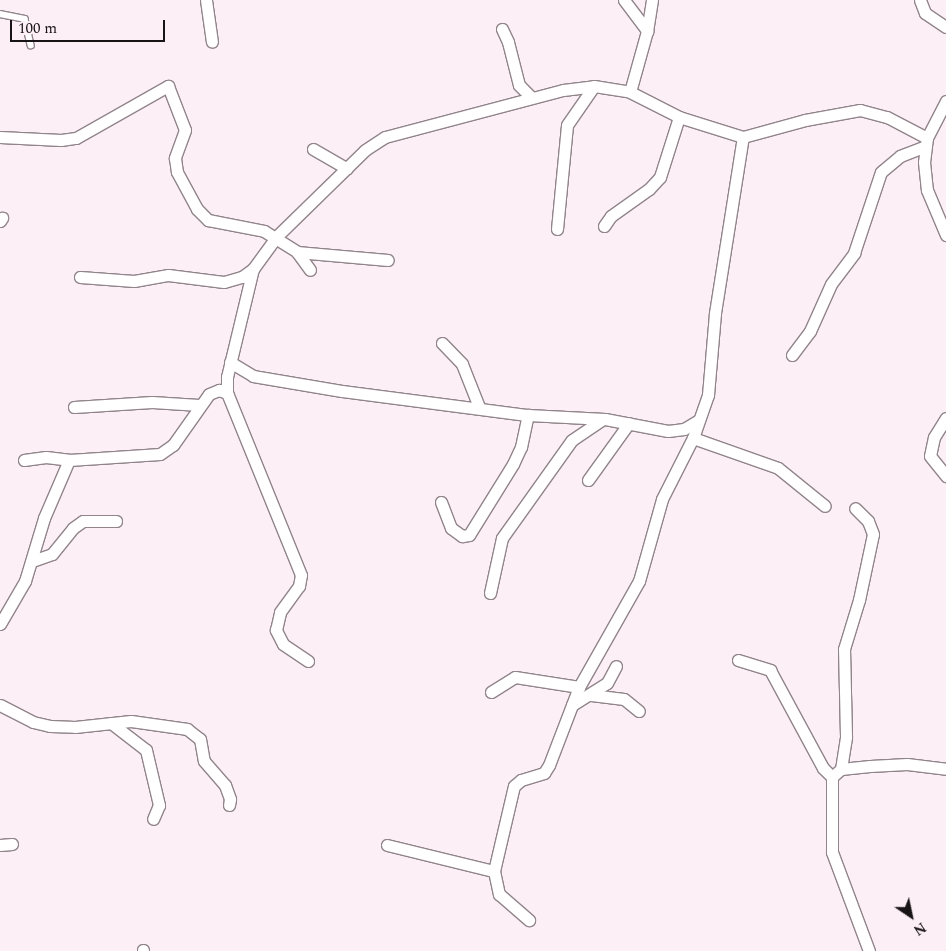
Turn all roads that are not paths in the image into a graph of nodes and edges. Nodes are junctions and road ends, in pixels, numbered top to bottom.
1 (206, 0) edge
2 (624, 0) edge
3 (652, 0) edge
4 (920, 0) edge
5 (0, 14) edge
6 (946, 27) edge
7 (502, 29) dead end
8 (647, 31) junction
9 (212, 42) dead end
10 (31, 45) dead end
11 (594, 86) junction
12 (630, 92) junction
13 (530, 96) junction
14 (946, 101) edge
15 (679, 117) junction
16 (0, 137) edge
17 (743, 137) junction
18 (926, 143) junction
19 (312, 149) dead end
20 (347, 169) junction
21 (604, 226) dead end
22 (557, 229) dead end
23 (946, 235) edge
24 (276, 237) junction
25 (297, 252) junction
26 (388, 260) dead end
27 (253, 269) junction
28 (310, 270) dead end
29 (80, 277) dead end
30 (442, 343) dead end
31 (792, 355) dead end
32 (230, 362) junction
33 (228, 393) junction
34 (199, 405) junction
35 (74, 407) dead end
36 (479, 407) junction
37 (528, 414) junction
38 (946, 418) edge
39 (605, 419) junction
40 (699, 420) junction
41 (629, 423) junction
42 (693, 438) junction
43 (24, 460) dead end
44 (69, 460) junction
45 (946, 476) edge
46 (588, 480) dead end
47 (441, 502) dead end
48 (826, 506) dead end
49 (856, 508) dead end
50 (116, 521) dead end
51 (32, 561) junction
52 (490, 593) dead end
53 (0, 624) edge
54 (738, 660) dead end
55 (308, 661) dead end
56 (616, 666) dead end
57 (579, 687) junction
58 (491, 692) dead end
59 (591, 695) junction
60 (0, 705) edge
61 (572, 705) junction
62 (639, 712) dead end
63 (111, 723) junction
64 (946, 769) edge
65 (836, 773) junction
66 (229, 805) dead end
67 (153, 819) dead end
68 (12, 844) dead end
69 (0, 845) edge
70 (387, 845) dead end
71 (494, 871) junction
72 (529, 920) dead end
73 (869, 951) edge

1 - 9 street
2 - 8 street
3 - 8 street
4 - 6 street
5 - 10 lane
7 - 13 street
8 - 12 street
11 - 12 street
11 - 13 street
11 - 22 street
12 - 15 street
13 - 20 street
14 - 18 street
15 - 17 street
15 - 21 street
16 - 24 street
17 - 18 street
17 - 40 street
18 - 23 street
18 - 31 street
19 - 20 street
20 - 24 street
24 - 25 street
24 - 27 street
25 - 26 street
25 - 28 street
27 - 29 street
27 - 32 street
30 - 36 street
32 - 33 street
32 - 36 street
33 - 34 street
33 - 55 street
34 - 35 street
34 - 44 street
36 - 37 street
37 - 39 street
37 - 47 street
38 - 45 street
39 - 41 street
39 - 52 street
40 - 41 street
40 - 42 street
41 - 46 street
42 - 48 street
42 - 57 street
43 - 44 street
44 - 51 street
49 - 65 street
50 - 51 street
51 - 53 street
54 - 65 street
56 - 59 street
57 - 58 street
57 - 61 street
59 - 61 street
59 - 62 street
60 - 63 street
61 - 71 street
63 - 66 street
63 - 67 street
64 - 65 street
65 - 73 street
68 - 69 street
70 - 71 street
71 - 72 street

